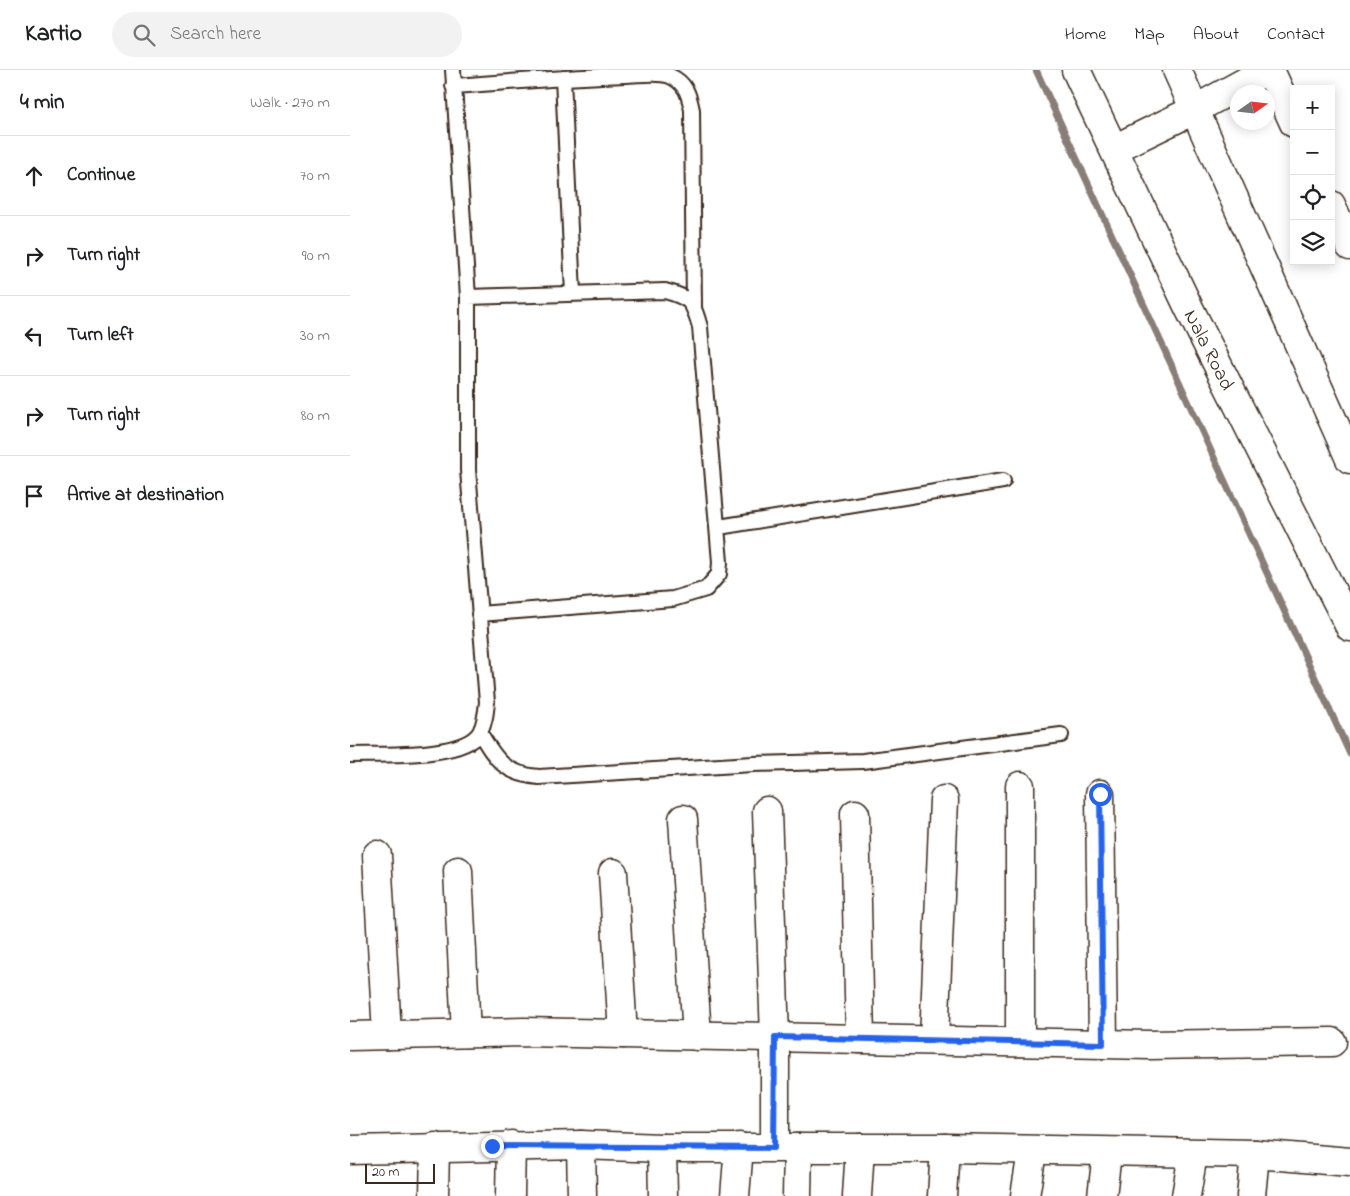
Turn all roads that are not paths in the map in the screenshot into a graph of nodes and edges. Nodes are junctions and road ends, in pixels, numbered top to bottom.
1 (453, 70) edge
2 (1076, 70) edge
3 (1177, 70) edge
4 (1268, 70) edge
5 (564, 78) junction
6 (453, 86) junction
7 (1194, 110) junction
8 (1290, 115) edge
9 (1114, 150) junction
10 (1335, 214) edge
11 (1350, 246) edge
12 (573, 294) junction
13 (468, 297) junction
14 (694, 306) junction
15 (1350, 459) edge
16 (1003, 481) dead end
17 (719, 527) junction
18 (479, 614) junction
19 (1350, 627) edge
20 (480, 733) junction
21 (1061, 735) dead end
22 (350, 755) edge
23 (1020, 786) dead end
24 (1100, 794) dead end
25 (944, 800) dead end
26 (767, 811) dead end
27 (855, 814) dead end
28 (683, 819) dead end
29 (377, 855) dead end
30 (458, 871) dead end
31 (613, 873) dead end
32 (466, 1033) junction
33 (624, 1034) junction
34 (387, 1035) junction
35 (350, 1036) edge
36 (697, 1036) junction
37 (775, 1037) junction
38 (860, 1039) junction
39 (934, 1040) junction
40 (1020, 1042) junction
41 (1332, 1042) dead end
42 (1103, 1044) junction
43 (511, 1145) junction
44 (581, 1145) junction
45 (435, 1147) junction
46 (739, 1147) junction
47 (662, 1148) junction
48 (786, 1148) junction
49 (860, 1148) junction
50 (945, 1148) junction
51 (350, 1150) edge
52 (1032, 1152) junction
53 (1107, 1153) junction
54 (1193, 1154) junction
55 (1255, 1154) junction
56 (1350, 1162) edge
57 (434, 1196) edge
58 (510, 1196) edge
59 (582, 1196) edge
60 (663, 1196) edge
61 (736, 1196) edge
62 (797, 1196) edge
63 (857, 1196) edge
64 (942, 1196) edge
65 (1025, 1196) edge
66 (1102, 1196) edge
67 (1186, 1196) edge
68 (1251, 1196) edge

1 - 6 lane
2 - 9 street, Nala Road
3 - 7 street
4 - 7 street
4 - 8 street
5 - 6 lane
5 - 12 lane
5 - 14 lane
6 - 13 lane
7 - 9 street
7 - 15 street
9 - 19 street, Nala Road
10 - 11 street
12 - 13 lane
12 - 14 lane
13 - 18 lane
14 - 17 lane
16 - 17 lane
17 - 18 lane
18 - 20 lane
20 - 21 lane
20 - 22 lane
23 - 40 street
24 - 42 street
25 - 39 street
26 - 37 street
27 - 38 street
28 - 36 street
29 - 34 street
30 - 32 street
31 - 33 street
32 - 33 street
32 - 34 street
33 - 36 street
34 - 35 street
36 - 37 street
37 - 38 street
37 - 48 street
38 - 39 street
39 - 40 street
40 - 42 street
41 - 42 street
43 - 44 street
43 - 45 street
43 - 58 street
44 - 47 street
44 - 59 street
45 - 51 street
45 - 57 street
46 - 47 street
46 - 48 street
46 - 61 street
47 - 60 street
48 - 49 street
48 - 62 street
49 - 50 street
49 - 63 street
50 - 52 street
50 - 64 street
52 - 53 street
52 - 65 street
53 - 54 street
53 - 66 street
54 - 55 street
54 - 67 street
55 - 56 street
55 - 68 street

